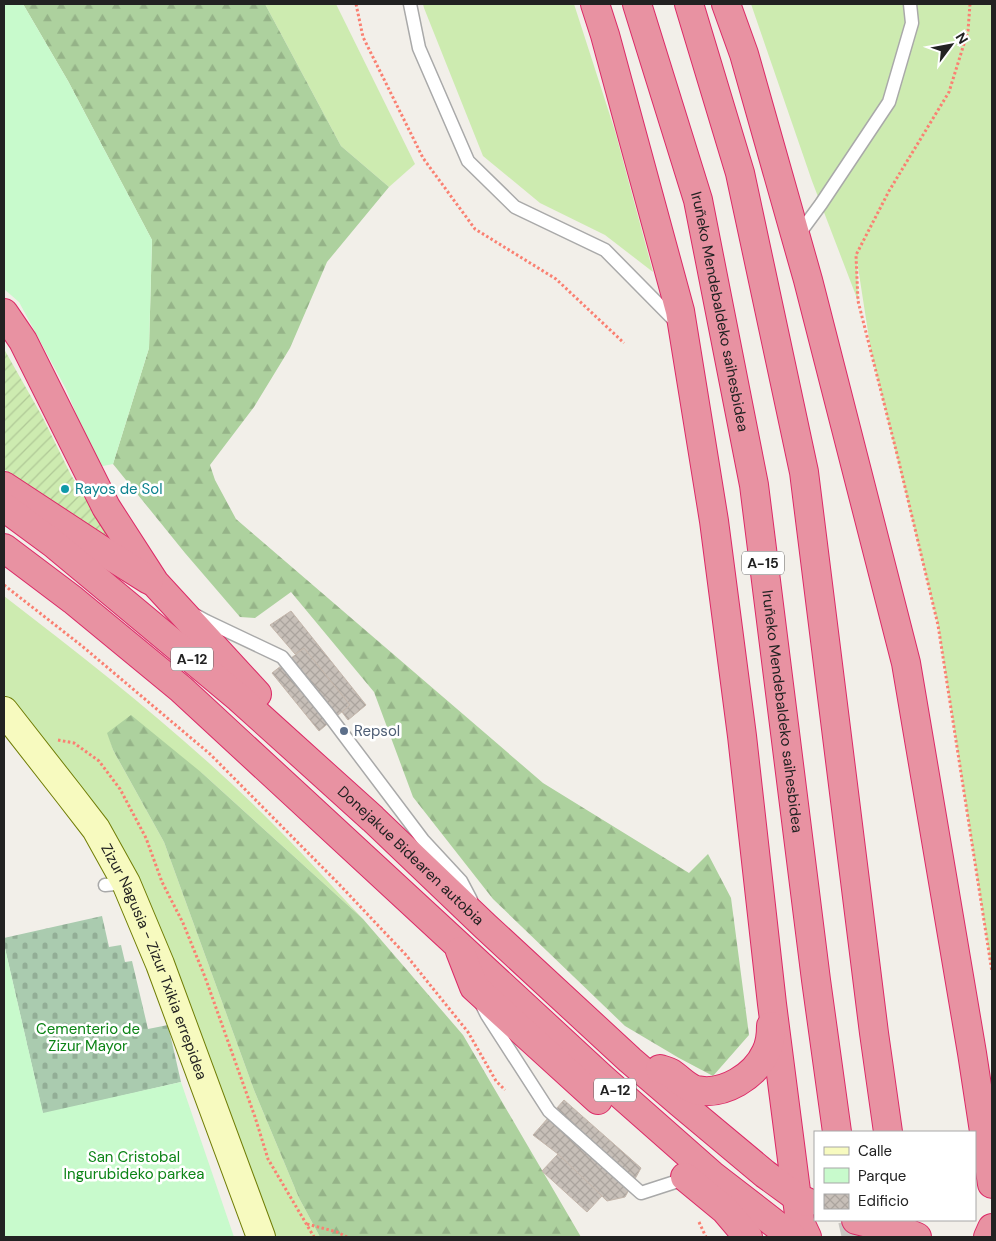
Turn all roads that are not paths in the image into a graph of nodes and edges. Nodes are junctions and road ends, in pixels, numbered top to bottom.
1 (410, 4) edge
2 (594, 4) edge
3 (637, 4) edge
4 (689, 4) edge
5 (726, 4) edge
6 (910, 4) edge
7 (796, 238) junction
8 (4, 312) edge
9 (682, 329) junction
10 (4, 486) edge
11 (4, 507) edge
12 (4, 548) edge
13 (163, 592) junction
14 (4, 711) edge
15 (373, 819) junction
16 (485, 926) junction
17 (458, 945) junction
18 (474, 987) junction
19 (772, 1004) junction
20 (630, 1060) junction
21 (837, 1131) edge
22 (888, 1131) edge
23 (686, 1177) junction
24 (992, 1184) edge
25 (806, 1202) edge
26 (860, 1221) edge
27 (992, 1228) edge
28 (261, 1237) edge
29 (748, 1237) edge
30 (792, 1237) edge
31 (807, 1237) edge
32 (917, 1237) edge
33 (988, 1237) edge

1 - 9 lane
2 - 9 highway
3 - 21 highway, Iruñeko Mendebaldeko saihesbidea / A-15
4 - 22 highway
5 - 7 highway
6 - 7 lane
7 - 24 highway
8 - 13 highway
9 - 19 highway
10 - 13 highway
11 - 15 highway, Donejakue Bidearen autobia / A-12
12 - 17 highway, A-12
13 - 15 highway
13 - 16 lane
14 - 28 street, Zizur Nagusia - Zizur Txikia errepidea
15 - 16 highway, Donejakue Bidearen autobia / A-12
16 - 20 highway, Donejakue Bidearen autobia / A-12
17 - 18 highway
17 - 30 highway, A-12
18 - 23 highway
18 - 23 lane
19 - 20 highway
19 - 25 highway
20 - 25 highway, Donejakue Bidearen autobia / A-12
23 - 29 highway
25 - 31 highway
26 - 32 highway
27 - 33 highway

